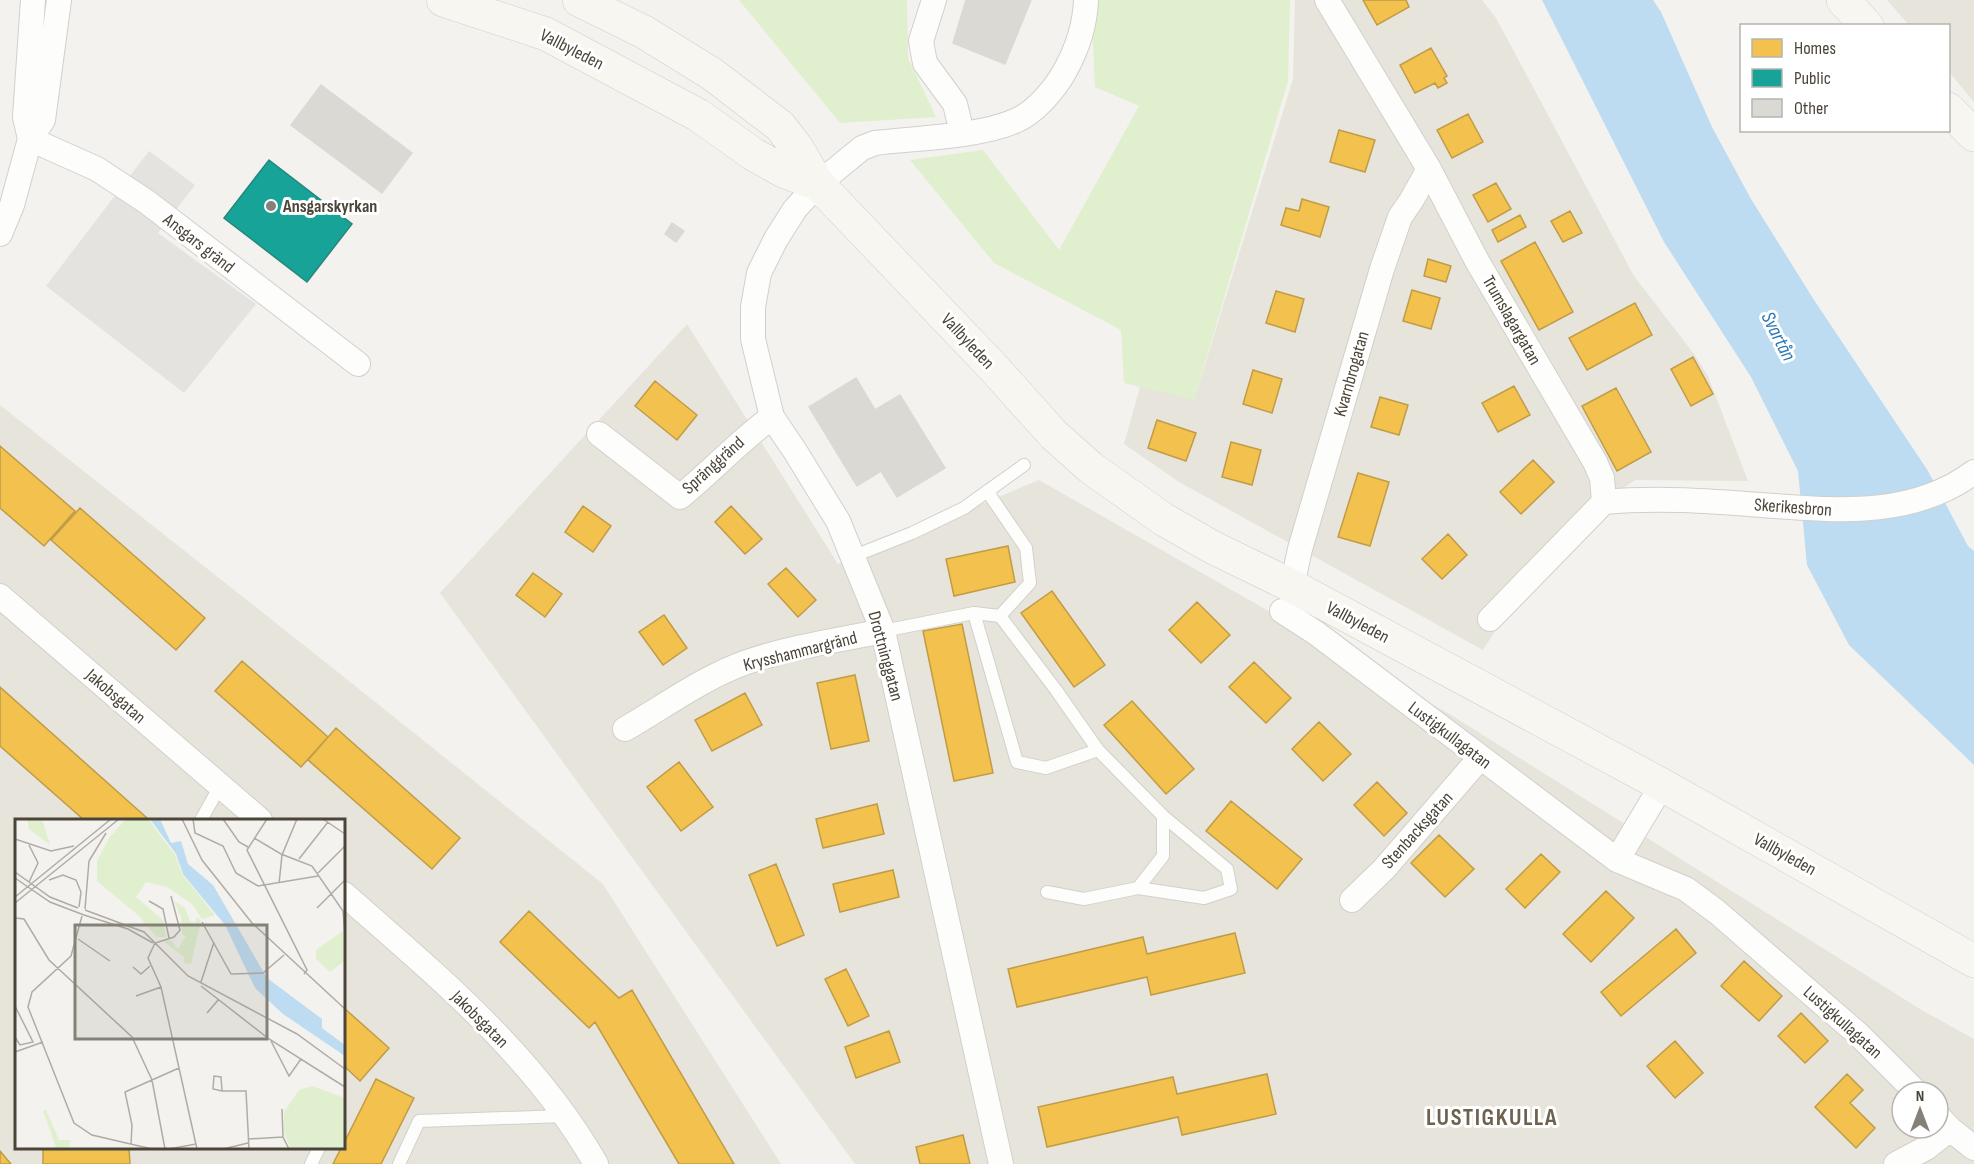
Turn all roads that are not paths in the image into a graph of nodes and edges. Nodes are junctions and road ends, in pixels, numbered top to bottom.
1 (33, 0) edge
2 (59, 0) edge
3 (443, 0) edge
4 (579, 0) edge
5 (934, 0) edge
6 (1086, 0) edge
7 (1327, 0) edge
8 (1843, 0) edge
9 (1865, 24) edge
10 (1950, 111) edge
11 (962, 133) junction
12 (1974, 135) edge
13 (30, 139) junction
14 (1429, 169) junction
15 (818, 184) junction
16 (0, 234) edge
17 (358, 364) dead end
18 (772, 417) junction
19 (599, 434) dead end
20 (1024, 465) dead end
21 (1966, 478) edge
22 (987, 491) junction
23 (1604, 502) junction
24 (854, 556) junction
25 (0, 596) edge
26 (1287, 599) junction
27 (974, 613) junction
28 (1000, 616) junction
29 (1490, 619) dead end
30 (883, 631) junction
31 (626, 729) dead end
32 (1098, 750) junction
33 (1480, 758) junction
34 (1662, 785) junction
35 (220, 786) junction
36 (1163, 816) junction
37 (202, 819) edge
38 (259, 819) edge
39 (1617, 860) junction
40 (1138, 888) junction
41 (1047, 892) dead end
42 (345, 895) edge
43 (1352, 900) dead end
44 (1974, 961) edge
45 (1904, 1080) edge
46 (564, 1116) junction
47 (1950, 1128) edge
48 (1932, 1140) edge
49 (1974, 1148) edge
50 (318, 1149) edge
51 (311, 1164) edge
52 (399, 1164) edge
53 (596, 1164) edge
54 (1001, 1164) edge
55 (1896, 1164) edge

1 - 13 street
2 - 13 street
3 - 15 main road, Vallbyleden
4 - 15 main road, Vallbyleden
5 - 11 street
6 - 11 street, Drottninggatan
7 - 14 street, Trumslagargatan
8 - 9 main road
10 - 12 main road
11 - 15 street, Drottninggatan
13 - 16 street
13 - 17 street, Ansgars gränd
14 - 23 street, Trumslagargatan
14 - 26 street, Kvarnbrogatan
15 - 18 street, Drottninggatan
15 - 26 main road, Vallbyleden
18 - 19 street, Spränggränd
18 - 24 street, Drottninggatan
20 - 22 lane
21 - 23 street, Skerikesbron
22 - 24 lane
22 - 28 lane
23 - 29 street
24 - 30 street, Drottninggatan
25 - 35 street, Jakobsgatan
26 - 33 street, Lustigkullagatan
26 - 34 main road, Vallbyleden
27 - 28 lane
27 - 30 lane
27 - 32 lane
28 - 32 lane
30 - 31 street, Krysshammargränd
30 - 54 street, Drottninggatan
32 - 36 lane
33 - 39 street, Lustigkullagatan
33 - 43 street, Stenbacksgatan
34 - 39 street
34 - 44 main road, Vallbyleden
35 - 37 lane
35 - 38 street, Jakobsgatan
36 - 40 lane
36 - 40 lane
39 - 45 street, Lustigkullagatan
40 - 41 lane
42 - 46 street, Jakobsgatan
46 - 52 lane
46 - 53 street, Jakobsgatan
47 - 49 street
48 - 55 street
50 - 51 lane

